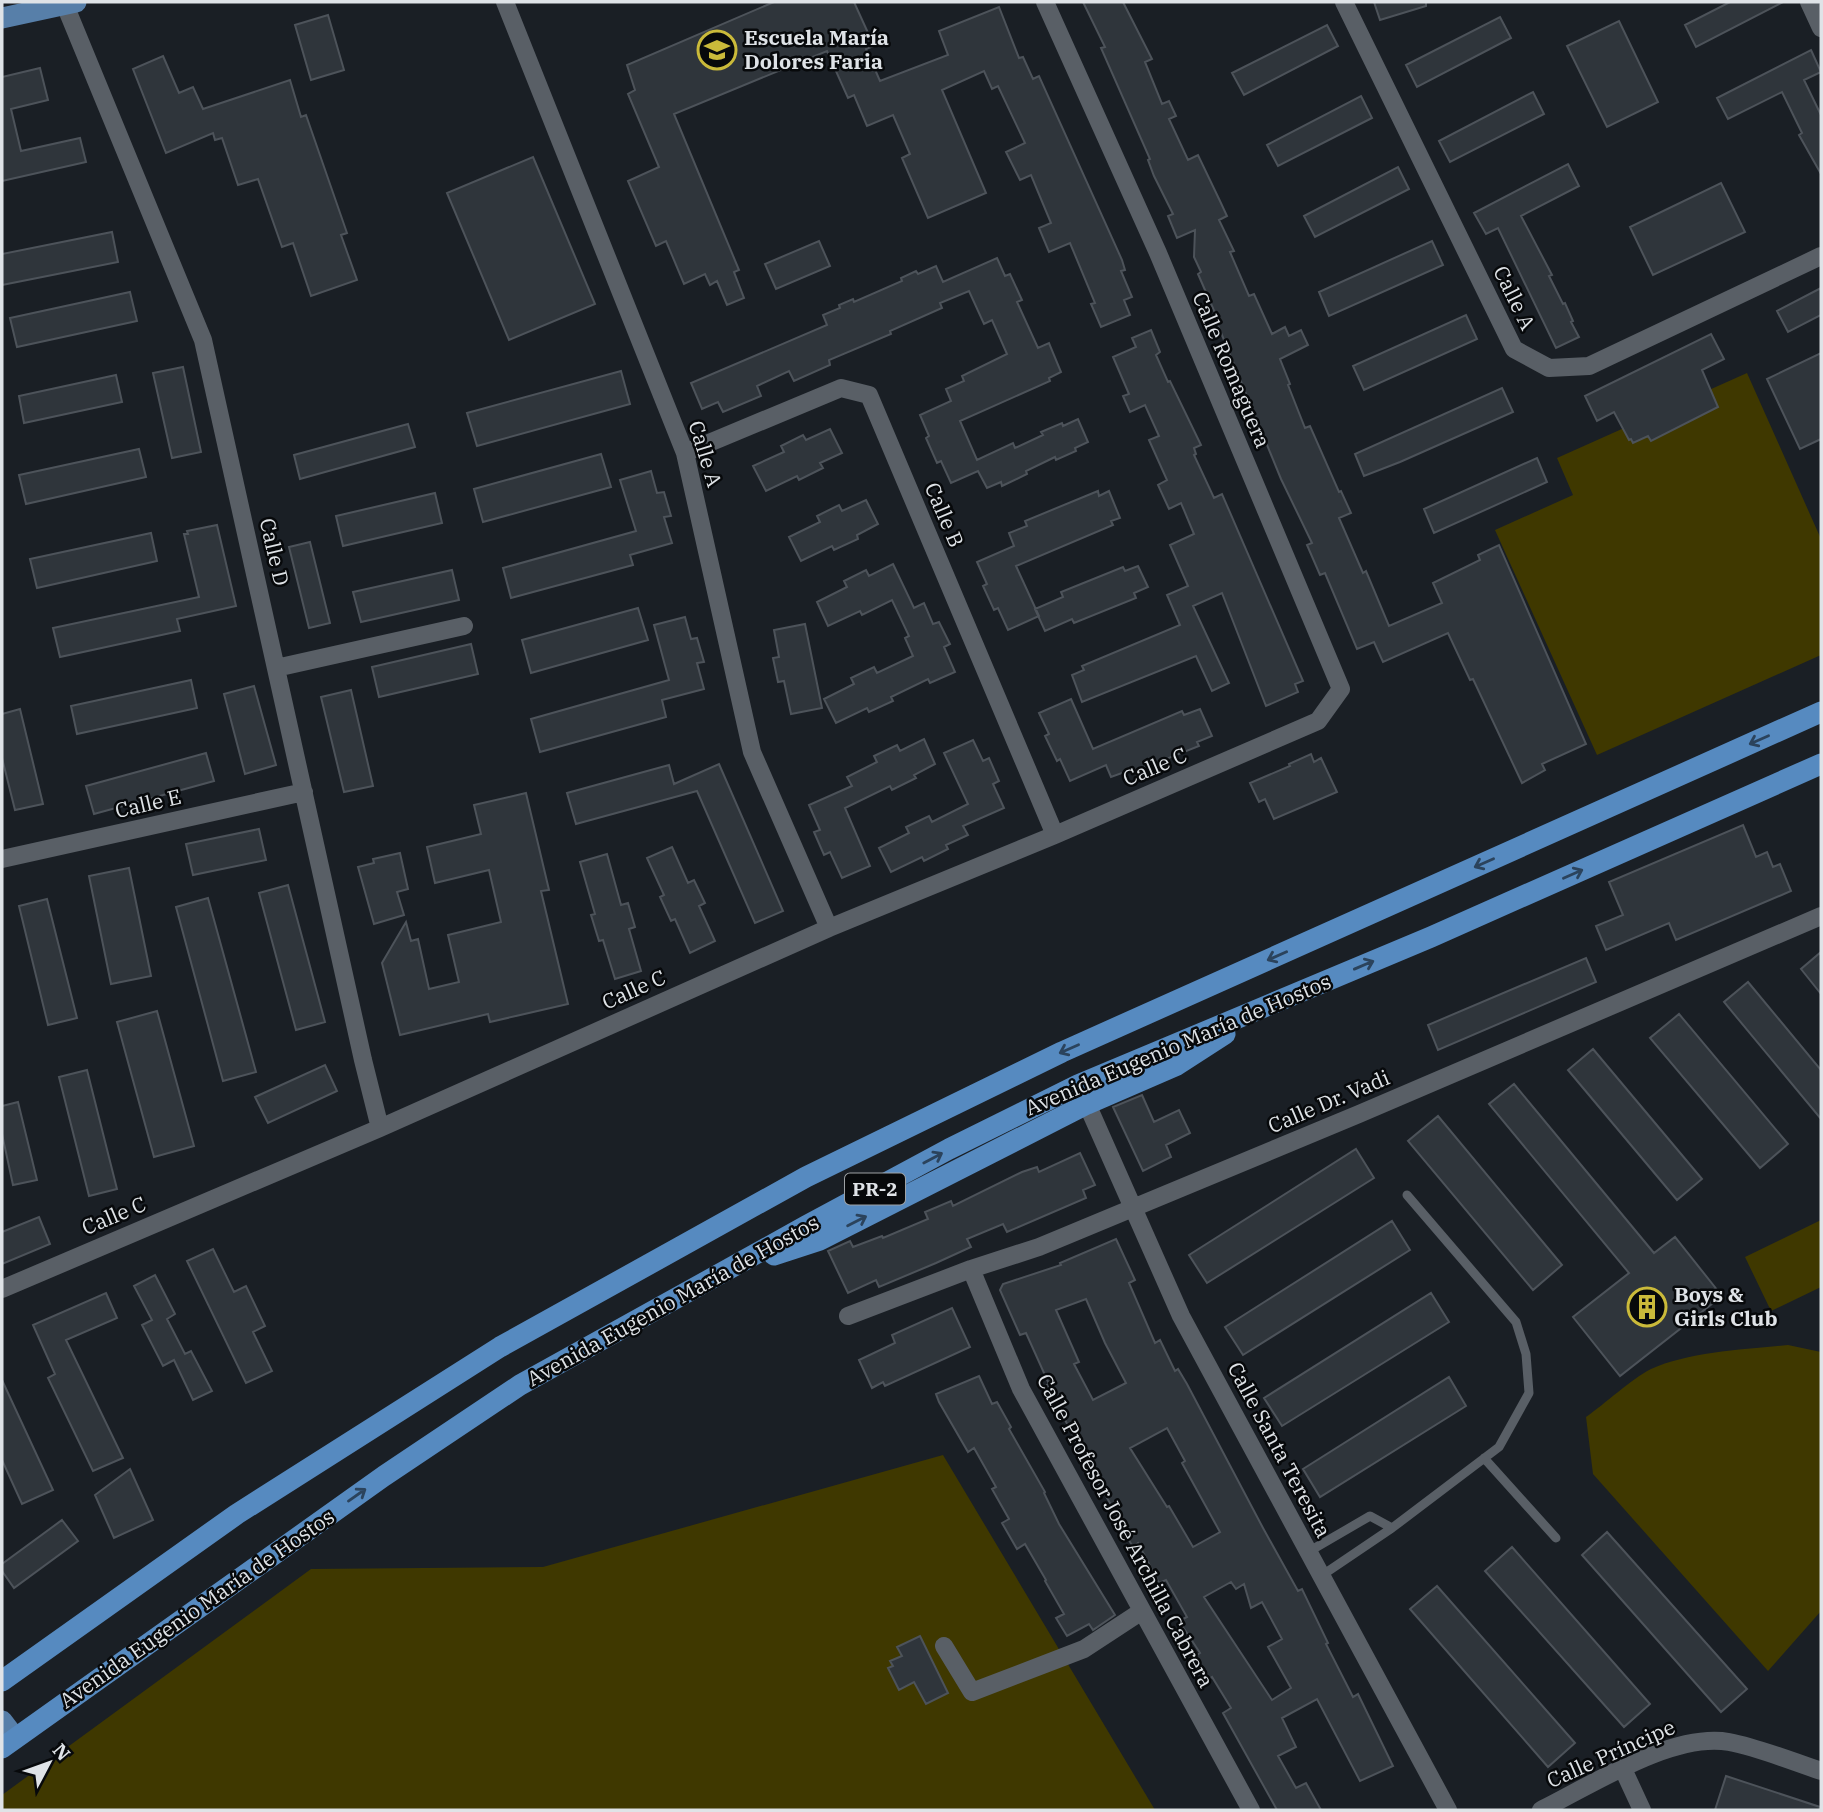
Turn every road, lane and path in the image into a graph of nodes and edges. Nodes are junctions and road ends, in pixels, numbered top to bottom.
1 (505, 2) edge
2 (1045, 2) edge
3 (1344, 2) edge
4 (1809, 2) edge
5 (71, 3) edge
6 (2, 18) edge
7 (1821, 28) edge
8 (1821, 256) edge
9 (685, 453) junction
10 (464, 626) dead end
11 (276, 668) junction
12 (1821, 712) edge
13 (1285, 736) joint
14 (1821, 764) edge
15 (304, 792) junction
16 (1055, 835) junction
17 (2, 859) edge
18 (1821, 916) edge
19 (829, 928) junction
20 (1282, 1000) junction
21 (1087, 1104) junction
22 (380, 1128) junction
23 (1408, 1195) dead end
24 (1134, 1207) junction
25 (971, 1269) junction
26 (725, 1271) junction
27 (2, 1289) edge
28 (848, 1316) dead end
29 (1484, 1458) junction
30 (1392, 1528) junction
31 (1556, 1538) dead end
32 (1308, 1552) junction
33 (1321, 1576) junction
34 (1142, 1611) junction
35 (944, 1646) dead end
36 (2, 1681) edge
37 (2, 1721) edge
38 (8, 1743) edge
39 (1623, 1769) junction
40 (1821, 1771) edge
41 (1251, 1810) edge
42 (1448, 1810) edge
43 (1541, 1810) edge
44 (1643, 1810) edge

1 - 9 street, Calle A
2 - 13 street, Calle Romaguera
3 - 8 street, Calle A
4 - 7 street
5 - 6 main road
5 - 11 street, Calle D
9 - 16 street, Calle B
9 - 19 street, Calle A
10 - 11 street
11 - 15 street, Calle D
12 -> 36 highway, Avenida Eugenio María de Hostos / PR-2
13 - 16 street, Calle C
20 -> 14 highway, Avenida Eugenio María de Hostos / PR-2
15 - 17 street, Calle E
15 - 22 street, Calle D
16 - 19 street, Calle C
18 - 24 street, Calle Dr. Vadi
19 - 22 street, Calle C
20 - 21 highway
26 -> 20 highway, Avenida Eugenio María de Hostos / PR-2
21 - 24 street, Calle Santa Teresita
26 -> 21 highway
22 - 27 street, Calle C
23 - 29 lane
24 - 25 street, Calle Dr. Vadi
24 - 32 street, Calle Santa Teresita
25 - 28 street, Calle Dr. Vadi
25 - 34 street, Calle Profesor José Archilla Cabrera
38 -> 26 highway, Avenida Eugenio María de Hostos / PR-2
29 - 30 lane
29 - 31 lane
30 - 32 lane
30 - 33 lane
32 - 33 street, Calle Santa Teresita
33 - 42 street, Calle Santa Teresita
34 - 35 street
34 - 41 street, Calle Profesor José Archilla Cabrera
37 - 38 main road
39 - 40 street, Calle Príncipe
39 - 43 street, Calle Príncipe
39 - 44 street

